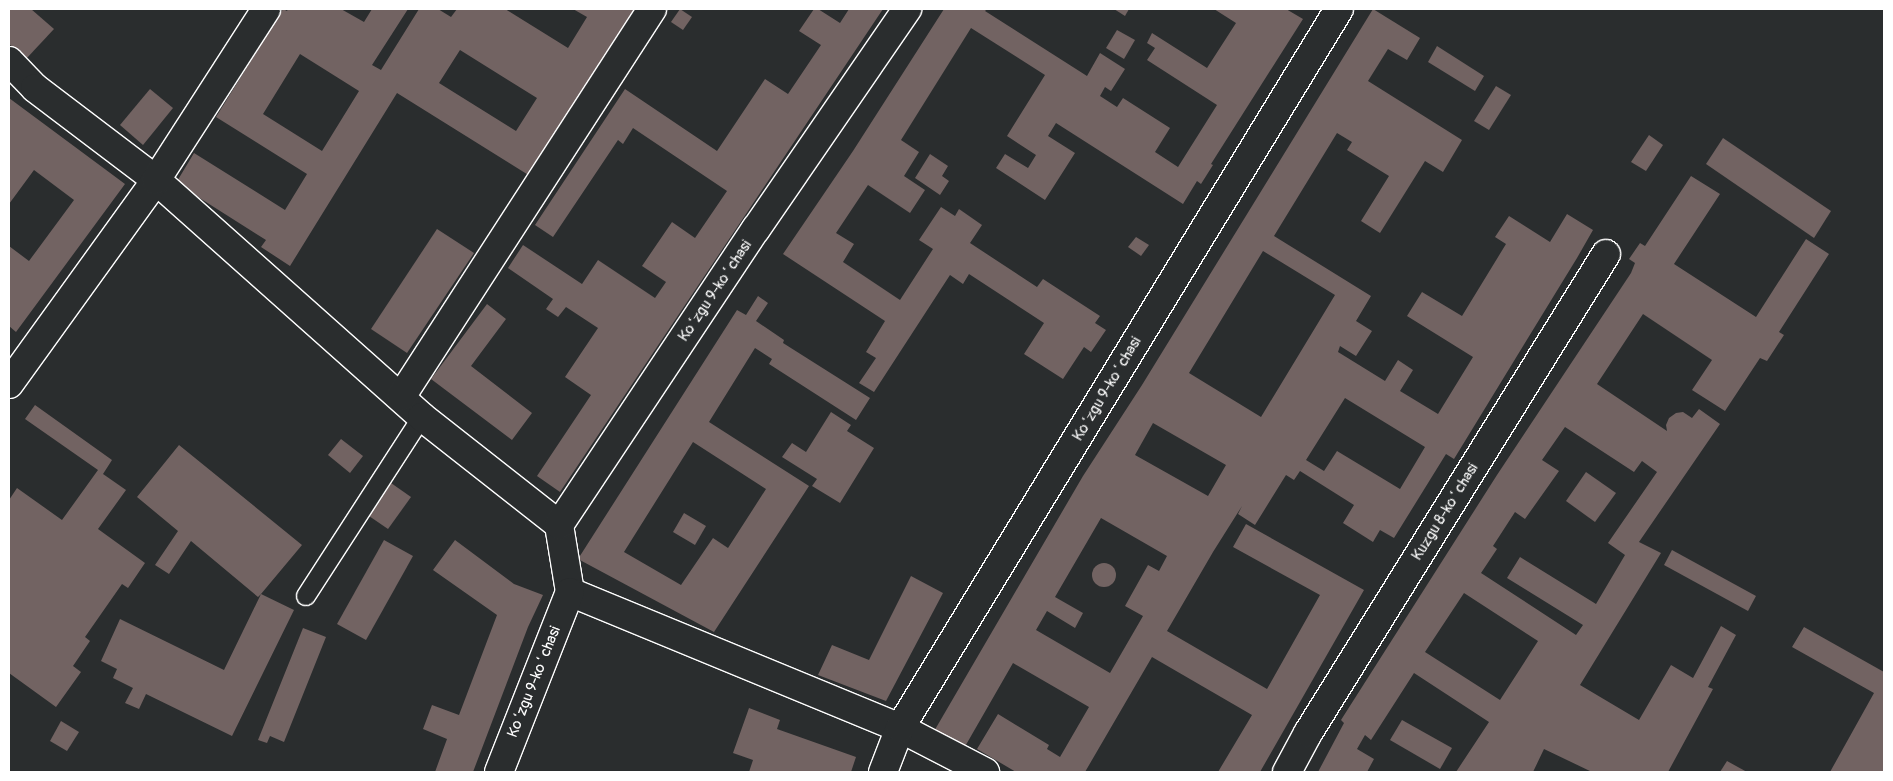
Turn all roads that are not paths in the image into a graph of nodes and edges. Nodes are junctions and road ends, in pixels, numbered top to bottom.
1 (266, 9) edge
2 (652, 9) edge
3 (907, 9) edge
4 (1339, 9) edge
5 (9, 61) edge
6 (156, 180) junction
7 (1606, 254) dead end
8 (9, 384) edge
9 (401, 397) junction
10 (422, 417) junction
11 (559, 525) junction
12 (570, 592) junction
13 (306, 596) dead end
14 (900, 728) junction
15 (499, 772) edge
16 (883, 772) edge
17 (985, 772) edge
18 (1287, 772) edge

1 - 6 street
2 - 9 street
3 - 11 street, Koʻzgu 9-koʻchasi
4 - 14 street, Koʻzgu 9-koʻchasi
5 - 6 street
6 - 8 street
6 - 9 street
7 - 18 street, Kuzgu 8-koʻchasi
9 - 10 street
10 - 11 street
10 - 13 lane
11 - 12 street
12 - 14 street
12 - 15 street, Koʻzgu 9-koʻchasi
14 - 16 street, Koʻzgu 9-koʻchasi
14 - 17 street

